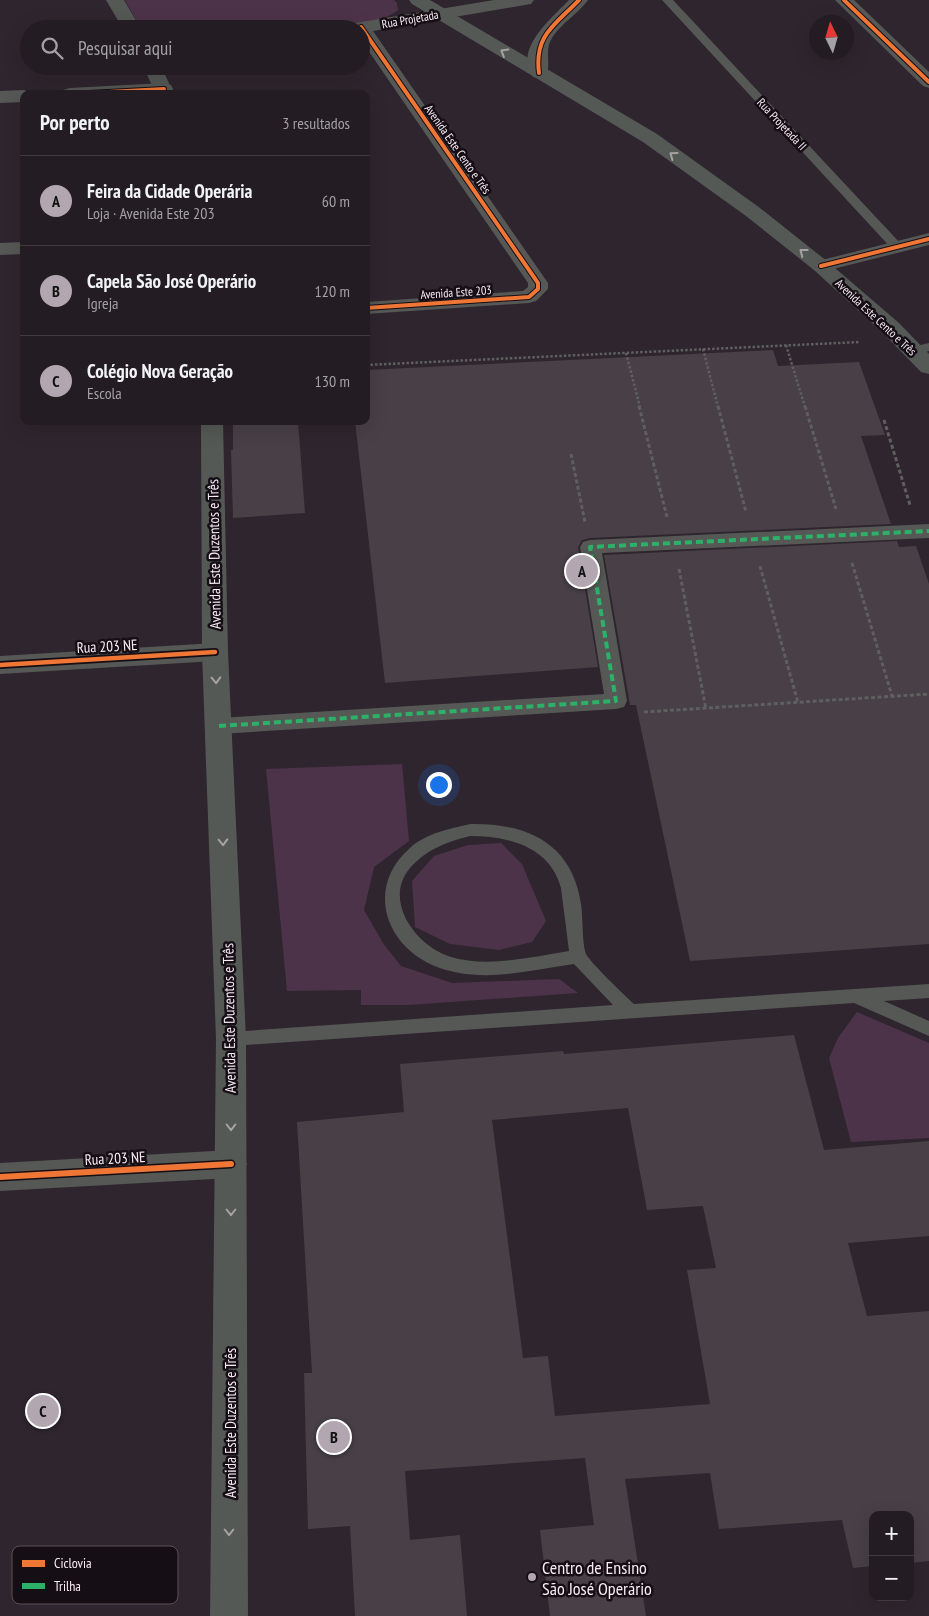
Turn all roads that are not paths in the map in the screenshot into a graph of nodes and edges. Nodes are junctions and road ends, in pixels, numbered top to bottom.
1 (115, 0) edge
2 (418, 0) edge
3 (525, 0) edge
4 (579, 0) edge
5 (667, 0) edge
6 (844, 0) edge
7 (440, 14) junction
8 (127, 20) edge
9 (370, 26) edge
10 (370, 46) edge
11 (539, 72) junction
12 (156, 75) edge
13 (929, 82) edge
14 (164, 90) edge
15 (20, 96) edge
16 (0, 97) edge
17 (929, 239) edge
18 (897, 247) junction
19 (20, 248) edge
20 (0, 249) edge
21 (822, 266) junction
22 (538, 283) joint
23 (370, 308) edge
24 (915, 346) edge
25 (929, 367) edge
26 (212, 425) edge
27 (924, 531) edge
28 (215, 652) junction
29 (0, 665) edge
30 (219, 726) junction
31 (578, 957) junction
32 (929, 990) edge
33 (854, 996) junction
34 (629, 1011) junction
35 (929, 1029) edge
36 (230, 1039) junction
37 (231, 1164) junction
38 (0, 1177) edge
39 (229, 1616) edge

1 - 8 main road
2 - 7 main road, Avenida Este Cento e Três
3 - 7 street, Rua Projetada
4 - 11 street
5 - 18 lane, Rua Projetada II
6 - 13 street
7 - 9 street, Rua Projetada
11 -> 7 main road, Avenida Este Cento e Três
10 - 22 street, Avenida Este Cento e Três
21 -> 11 main road, Avenida Este Cento e Três
12 - 14 main road
15 - 16 street
17 - 18 street, Avenida Este Cento e Três
18 - 21 street, Avenida Este Cento e Três
19 - 20 street
21 - 24 main road, Avenida Este Cento e Três
22 - 23 street, Avenida Este 203
24 - 25 main road, Avenida Este Cento e Três
26 - 28 main road, Avenida Este Duzentos e Três
27 - 30 street
28 - 29 street, Rua 203 NE
28 -> 30 main road, Avenida Este Duzentos e Três
30 -> 36 main road, Avenida Este Duzentos e Três
31 - 31 lane
31 - 34 lane
32 - 33 lane
33 - 34 lane
33 - 35 lane
34 - 36 lane
36 -> 37 main road, Avenida Este Duzentos e Três
37 - 38 street, Rua 203 NE
37 -> 39 main road, Avenida Este Duzentos e Três

